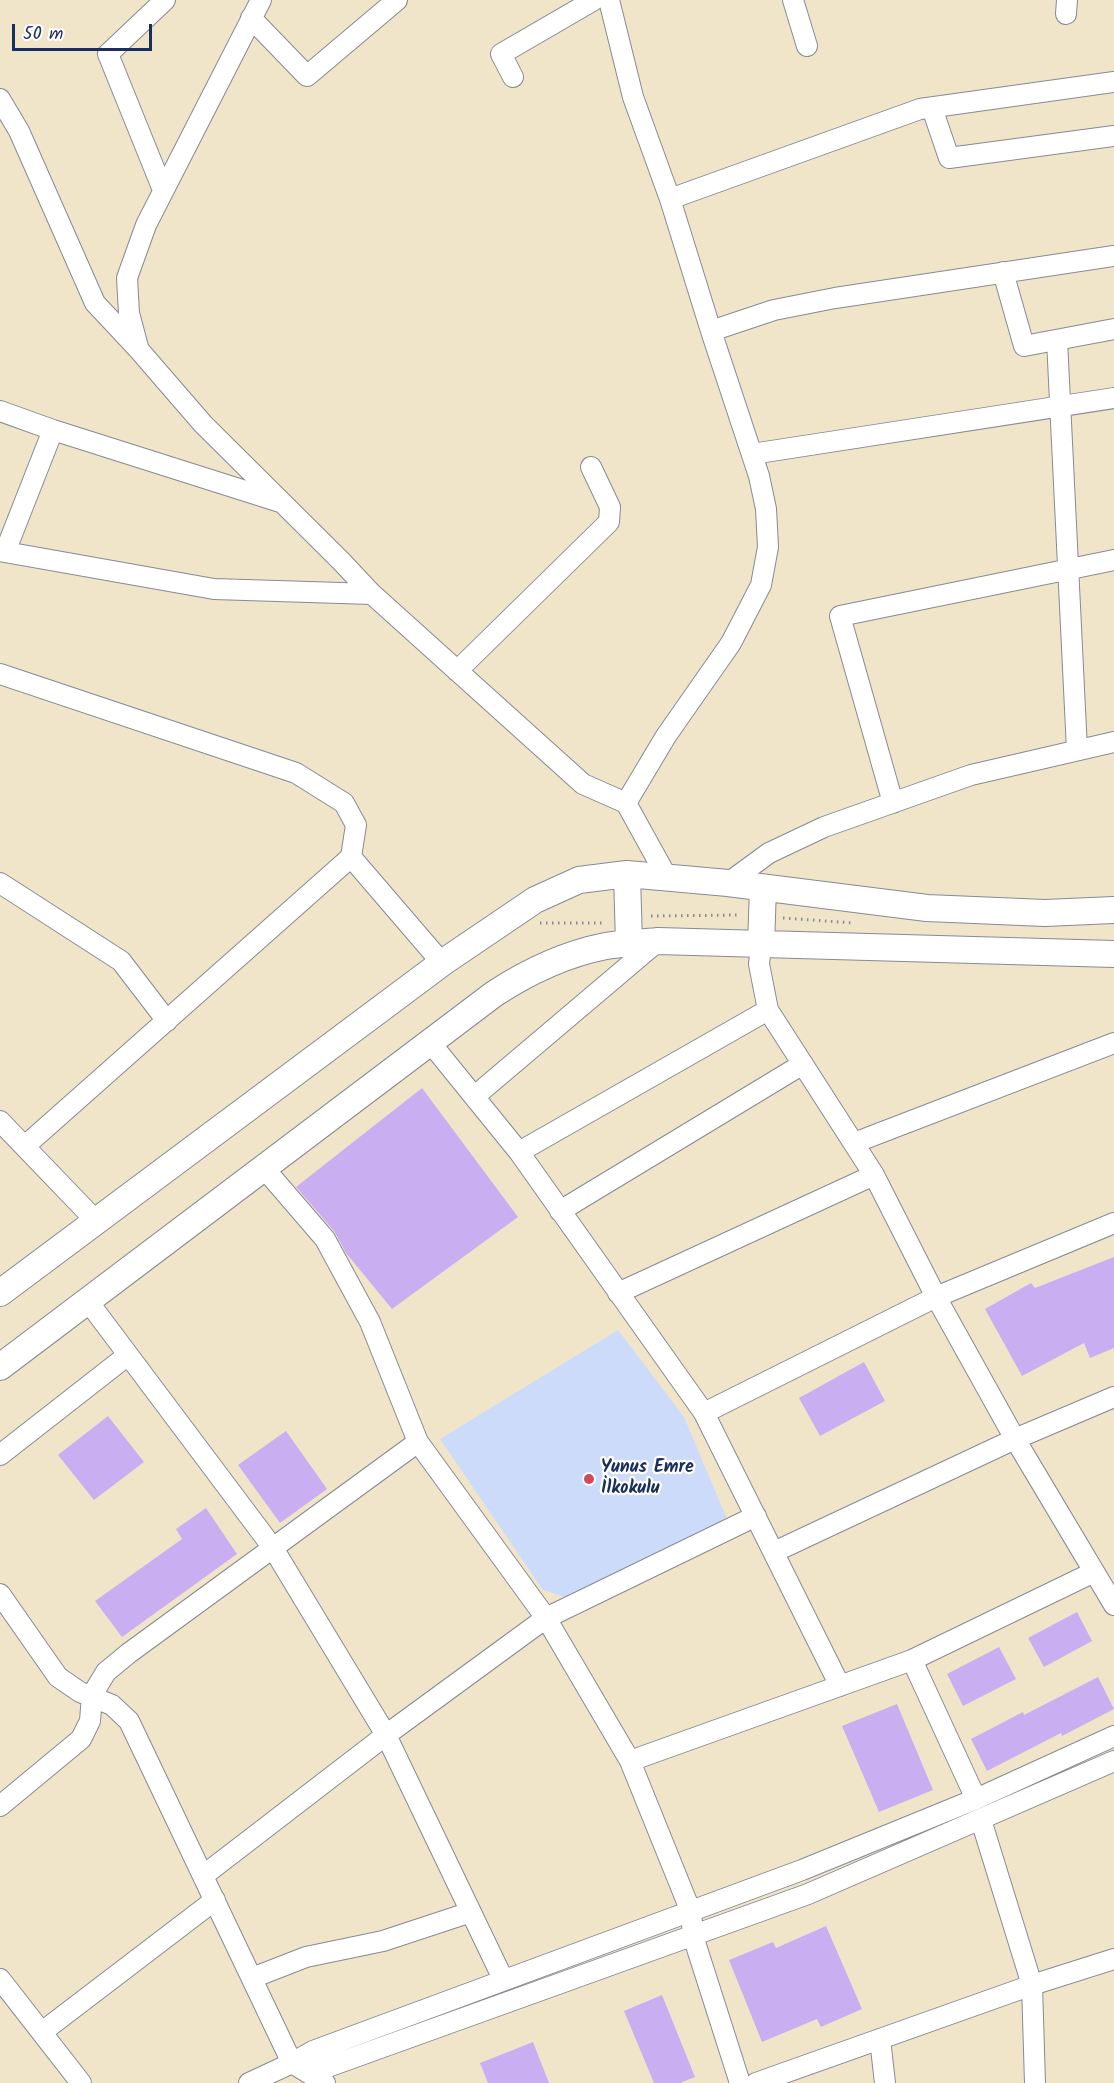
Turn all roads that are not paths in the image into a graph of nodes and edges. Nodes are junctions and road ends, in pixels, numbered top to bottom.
1 (165, 0) edge
2 (261, 0) edge
3 (397, 0) edge
4 (594, 0) edge
5 (609, 0) edge
6 (793, 0) edge
7 (251, 18) junction
8 (807, 46) dead end
9 (513, 77) dead end
10 (1114, 82) edge
11 (0, 99) edge
12 (932, 108) junction
13 (1114, 136) edge
14 (163, 190) junction
15 (670, 199) junction
16 (1114, 256) edge
17 (1003, 272) junction
18 (1114, 329) edge
19 (711, 331) junction
20 (1057, 340) junction
21 (139, 350) junction
22 (1114, 398) edge
23 (1060, 406) junction
24 (0, 411) edge
25 (53, 430) junction
26 (752, 454) junction
27 (591, 467) dead end
28 (282, 503) junction
29 (3, 551) edge
30 (1114, 560) edge
31 (1068, 568) junction
32 (372, 594) junction
33 (457, 671) junction
34 (0, 674) edge
35 (1114, 741) edge
36 (1077, 750) junction
37 (626, 803) junction
38 (893, 803) junction
39 (351, 857) junction
40 (627, 874) junction
41 (668, 879) junction
42 (728, 884) junction
43 (763, 888) junction
44 (3, 891) edge
45 (1114, 910) edge
46 (658, 941) junction
47 (628, 944) junction
48 (761, 945) junction
49 (1114, 954) edge
50 (442, 963) junction
51 (768, 1010) junction
52 (166, 1022) junction
53 (429, 1041) junction
54 (1114, 1043) edge
55 (803, 1064) junction
56 (475, 1096) junction
57 (0, 1121) edge
58 (854, 1143) junction
59 (24, 1146) junction
60 (519, 1152) junction
61 (263, 1167) junction
62 (874, 1175) junction
63 (560, 1211) junction
64 (97, 1222) junction
65 (1114, 1223) edge
66 (0, 1293) edge
67 (618, 1293) junction
68 (936, 1297) junction
69 (87, 1300) junction
70 (128, 1355) junction
71 (0, 1367) edge
72 (1114, 1397) edge
73 (704, 1413) junction
74 (1015, 1439) junction
75 (418, 1442) junction
76 (0, 1455) edge
77 (756, 1516) junction
78 (273, 1548) junction
79 (774, 1552) junction
80 (1094, 1572) junction
81 (0, 1594) edge
82 (1114, 1605) edge
83 (546, 1618) junction
84 (912, 1660) junction
85 (840, 1686) junction
86 (93, 1695) junction
87 (386, 1735) junction
88 (1114, 1736) edge
89 (630, 1761) junction
90 (1114, 1761) edge
91 (976, 1799) junction
92 (0, 1806) edge
93 (981, 1820) junction
94 (204, 1875) junction
95 (215, 1900) junction
96 (471, 1912) junction
97 (691, 1912) junction
98 (693, 1936) junction
99 (1114, 1959) edge
100 (252, 1978) junction
101 (0, 1979) edge
102 (503, 1980) junction
103 (1032, 1985) junction
104 (42, 2032) junction
105 (880, 2038) junction
106 (292, 2063) junction
107 (81, 2083) edge
108 (249, 2083) edge
109 (280, 2083) edge
110 (325, 2083) edge
111 (740, 2083) edge
112 (756, 2083) edge
113 (885, 2083) edge
114 (1035, 2083) edge

1 - 14 street
2 - 7 street
3 - 7 street
4 - 9 street
5 - 15 street
6 - 8 street
7 - 14 street
10 - 12 street
11 - 21 street
12 - 13 street
12 - 15 street
14 - 21 street
15 - 19 street
16 - 17 street
17 - 19 street
17 - 20 street
18 - 20 street
19 - 26 street
20 - 23 street
21 - 28 street
22 - 23 street
23 - 26 street
23 - 31 street
24 - 25 street
25 - 28 street
25 - 29 street
26 - 37 street
27 - 33 street
28 - 32 street
29 - 32 street
30 - 31 street
31 - 36 street
31 - 38 street
32 - 33 street
33 - 37 street
34 - 39 street
35 - 36 street
36 - 38 street
37 - 41 street
38 - 42 street
39 - 50 street
39 - 52 street
40 - 41 main road
40 - 47 main road
40 - 50 main road
41 - 42 main road
42 - 43 main road
43 - 45 main road
43 - 48 main road
44 - 52 street
46 - 47 main road
46 - 48 main road
46 - 56 street
47 - 53 main road
48 - 49 main road
48 - 51 street
50 - 64 main road
51 - 55 street
51 - 60 street
52 - 59 street
53 - 56 street
53 - 61 main road
54 - 58 street
55 - 58 street
55 - 63 street
56 - 60 street
57 - 59 street
58 - 62 street
59 - 64 street
60 - 63 street
61 - 69 main road
61 - 75 street
62 - 67 street
62 - 68 street
63 - 67 street
64 - 66 main road
65 - 68 street
67 - 73 street
68 - 73 street
68 - 74 street
69 - 70 street
69 - 71 main road
70 - 76 street
70 - 78 street
72 - 74 street
73 - 77 street
74 - 79 street
74 - 80 street
75 - 78 street
75 - 83 street
77 - 79 street
77 - 83 street
78 - 86 street
78 - 87 street
79 - 85 street
80 - 82 street
80 - 84 street
81 - 86 street
83 - 87 street
83 - 89 street
84 - 85 street
84 - 91 street
85 - 89 street
86 - 92 street
86 - 94 street
87 - 94 street
87 - 96 street
88 - 91 street
89 - 97 street
90 - 93 street
91 - 97 street
93 - 98 street
93 - 103 street
94 - 95 street
95 - 100 street
95 - 104 street
96 - 100 street
96 - 102 street
97 - 98 street
97 - 102 street
98 - 106 street
98 - 111 street
99 - 103 street
100 - 106 street
101 - 104 street
102 - 106 street
103 - 105 street
103 - 114 street
104 - 107 street
105 - 112 street
105 - 113 street
106 - 108 street
106 - 109 street
106 - 110 street

